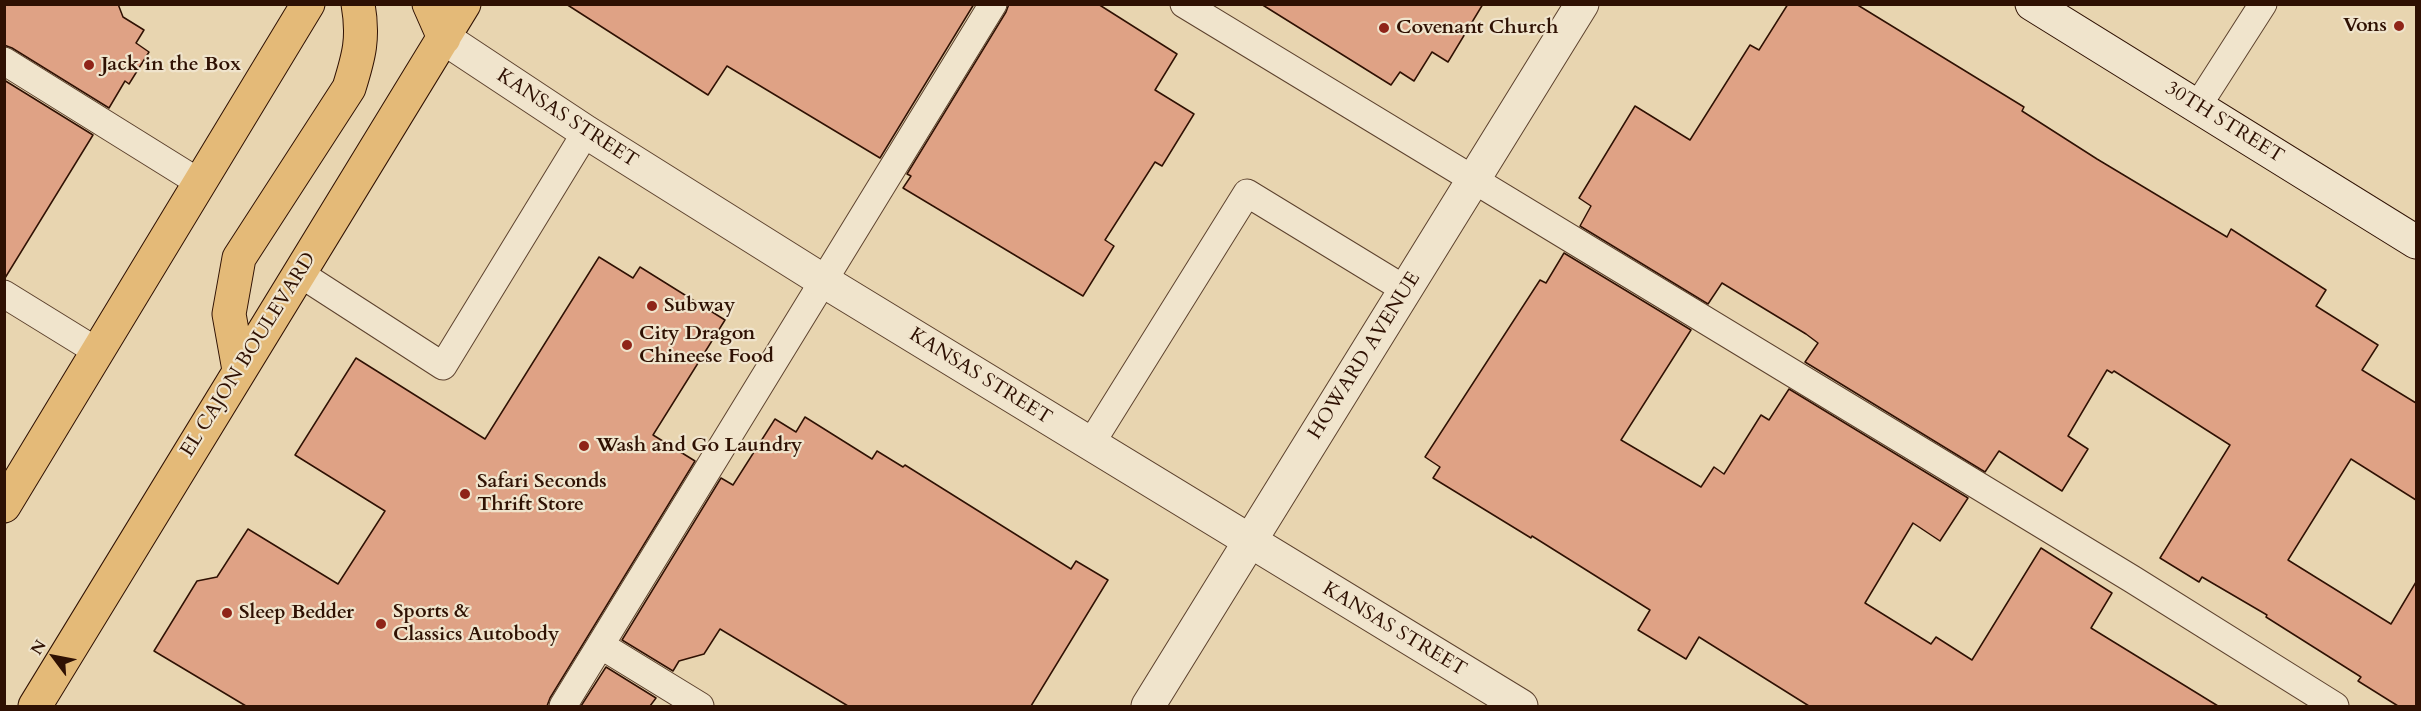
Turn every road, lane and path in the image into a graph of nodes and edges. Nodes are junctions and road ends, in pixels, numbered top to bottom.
1 (308, 4) edge
2 (358, 4) edge
3 (429, 4) edge
4 (464, 4) edge
5 (993, 4) edge
6 (1184, 4) edge
7 (1582, 4) edge
8 (2032, 4) edge
9 (2263, 4) edge
10 (444, 38) junction
11 (4, 61) edge
12 (2197, 107) junction
13 (586, 132) junction
14 (1474, 181) junction
15 (200, 183) junction
16 (2416, 242) edge
17 (299, 273) junction
18 (822, 280) junction
19 (1406, 290) junction
20 (4, 294) edge
21 (98, 352) junction
22 (239, 370) junction
23 (1090, 445) junction
24 (4, 506) edge
25 (1250, 543) junction
26 (602, 646) junction
27 (35, 706) edge
28 (563, 706) edge
29 (700, 706) edge
30 (1148, 706) edge
31 (1521, 706) edge
32 (2336, 706) edge

1 - 15 main road
2 - 22 main road
3 - 10 main road
4 - 10 main road, EL CAJON BOULEVARD
5 - 18 lane
6 - 14 lane
7 - 14 street, HOWARD AVENUE
8 - 12 street, 30TH STREET
9 - 12 lane
10 - 13 street, KANSAS STREET
10 - 17 main road, EL CAJON BOULEVARD
11 - 15 lane
12 - 16 street, 30TH STREET
13 - 17 lane
13 - 18 street, KANSAS STREET
14 - 19 street, HOWARD AVENUE
14 - 32 lane
15 - 21 main road
17 - 22 main road, EL CAJON BOULEVARD
18 - 23 street, KANSAS STREET
18 - 26 lane
19 - 23 lane
19 - 25 street, HOWARD AVENUE
20 - 21 lane
21 - 24 main road
22 - 27 main road, EL CAJON BOULEVARD
23 - 25 street, KANSAS STREET
25 - 30 street, HOWARD AVENUE
25 - 31 street, KANSAS STREET
26 - 28 lane
26 - 29 lane

